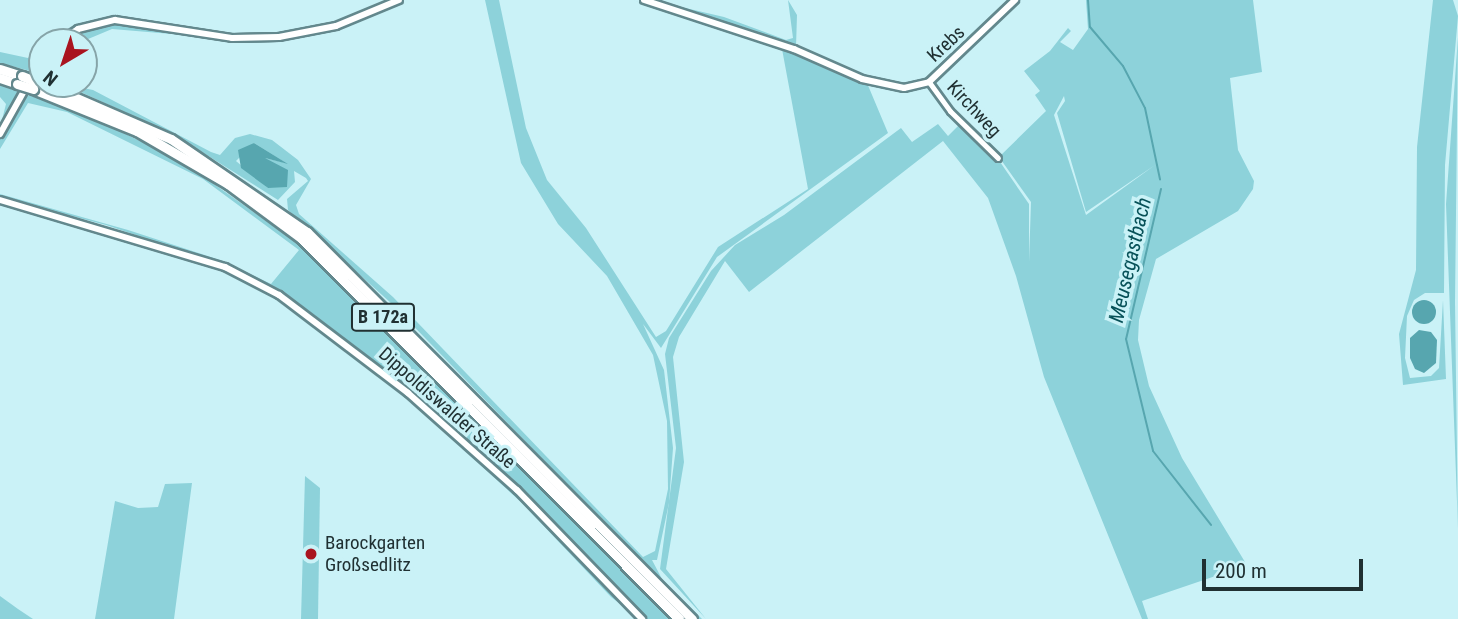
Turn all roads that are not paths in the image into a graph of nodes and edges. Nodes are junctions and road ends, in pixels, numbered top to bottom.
1 (399, 0) edge
2 (644, 0) edge
3 (1015, 0) edge
4 (82, 28) edge
5 (0, 69) edge
6 (0, 78) edge
7 (19, 80) junction
8 (28, 82) edge
9 (929, 82) junction
10 (28, 84) edge
11 (66, 98) edge
12 (71, 98) edge
13 (0, 134) edge
14 (998, 158) dead end
15 (0, 200) edge
16 (642, 619) edge
17 (679, 619) edge
18 (692, 619) edge

1 - 4 street
2 - 9 street
3 - 9 street, Krebs
5 - 7 highway, B 172a
6 - 7 highway, B 172a
7 - 8 highway, B 172a, bridge
9 - 14 street, Kirchweg
10 - 13 street
11 - 17 highway, B 172a
12 - 18 highway, B 172a
15 - 16 street, Dippoldiswalder Straße

